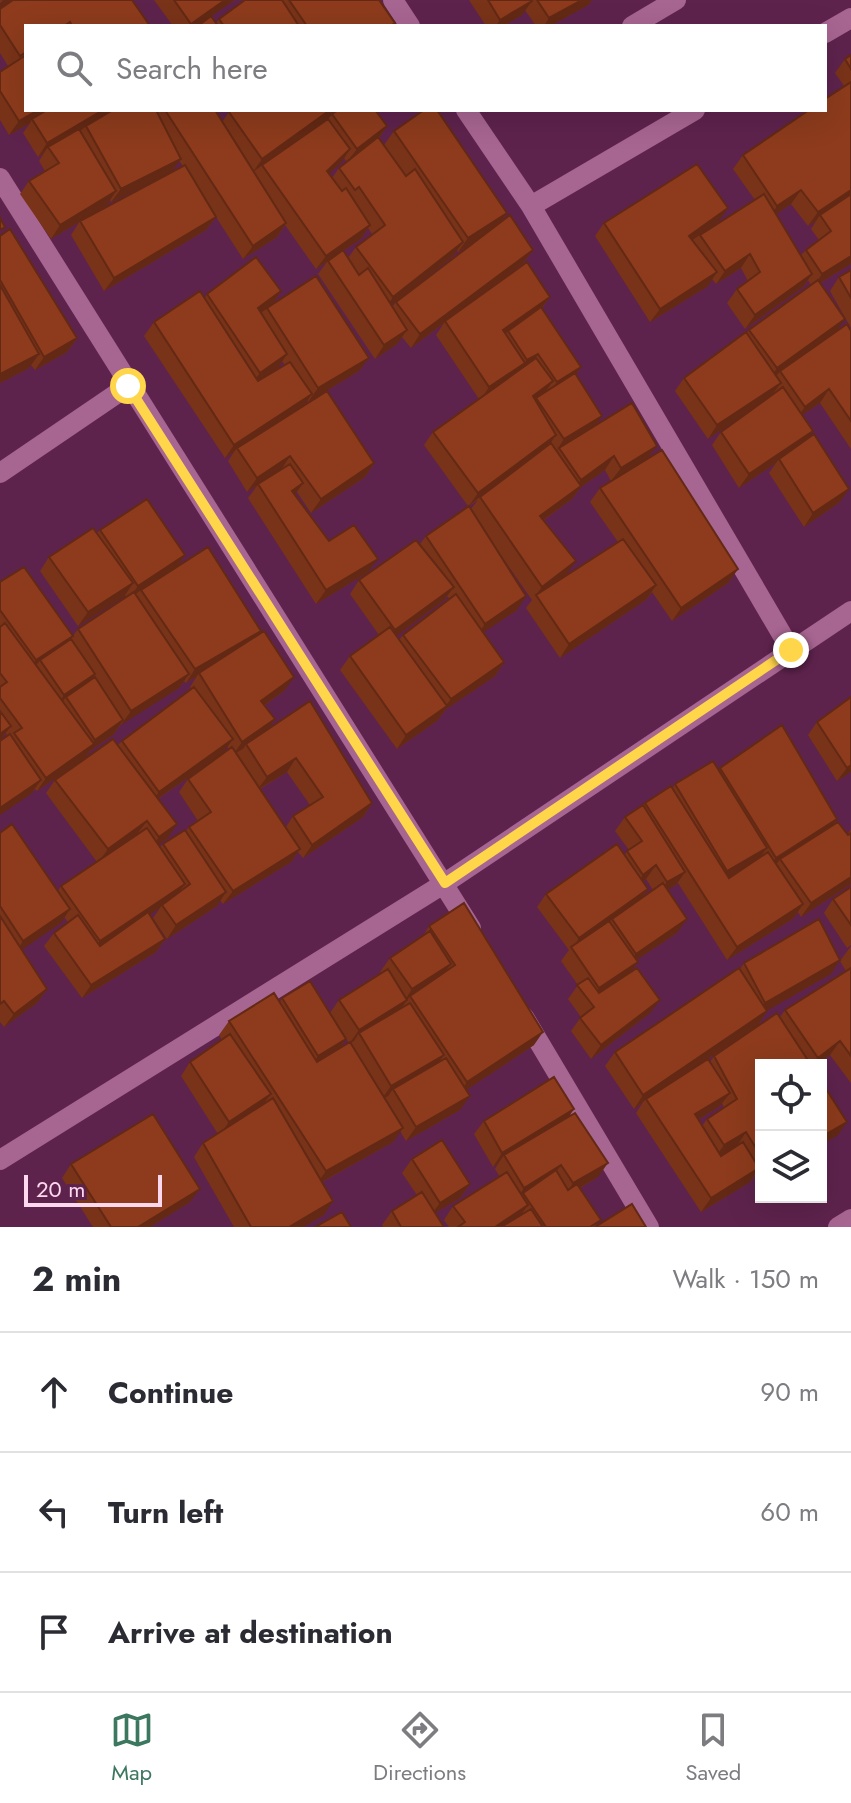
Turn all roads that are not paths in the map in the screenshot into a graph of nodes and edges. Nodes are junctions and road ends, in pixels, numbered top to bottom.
1 (393, 0) edge
2 (676, 0) edge
3 (851, 18) edge
4 (409, 24) edge
5 (635, 24) edge
6 (827, 32) edge
7 (692, 112) edge
8 (476, 113) edge
9 (0, 178) edge
10 (531, 206) junction
11 (128, 386) junction
12 (0, 473) edge
13 (851, 611) edge
14 (791, 650) junction
15 (445, 883) junction
16 (486, 952) edge
17 (510, 993) edge
18 (0, 1160) edge
19 (851, 1219) edge
20 (649, 1227) edge
21 (838, 1227) edge

1 - 4 street
2 - 5 street
3 - 6 street
7 - 10 street
8 - 10 street
9 - 11 street
10 - 14 street
11 - 12 street
11 - 15 street
13 - 14 street
14 - 15 street
15 - 16 street
15 - 18 street
17 - 20 street
19 - 21 street

